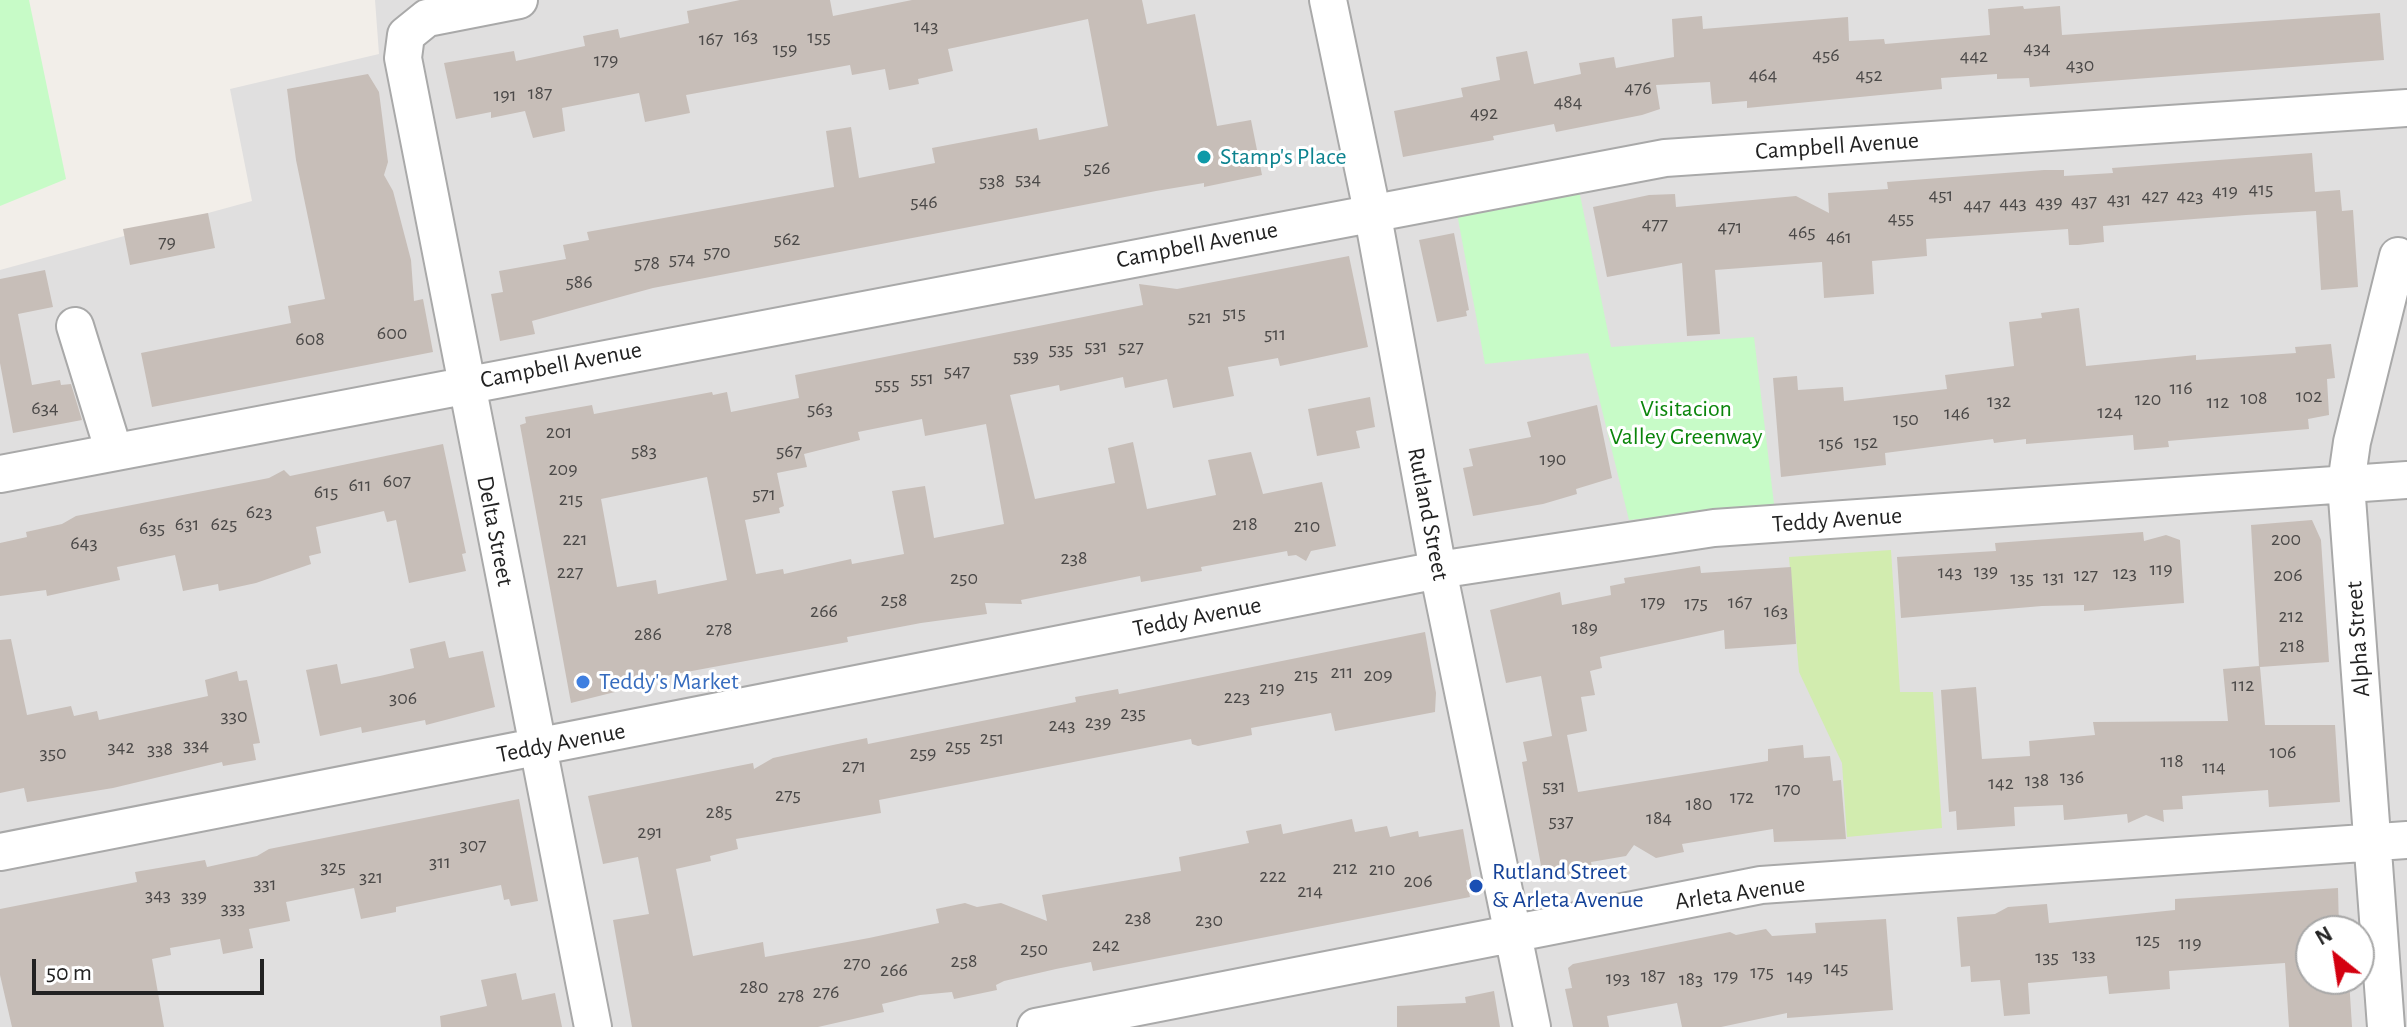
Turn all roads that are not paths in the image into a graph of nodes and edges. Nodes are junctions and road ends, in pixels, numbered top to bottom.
1 (519, 0) edge
2 (1328, 0) edge
3 (2407, 108) edge
4 (1372, 211) junction
5 (2398, 256) dead end
6 (75, 326) dead end
7 (465, 384) junction
8 (114, 452) junction
9 (0, 474) edge
10 (2407, 480) edge
11 (2346, 484) junction
12 (1438, 570) junction
13 (539, 748) junction
14 (2390, 841) edge
15 (0, 852) edge
16 (1514, 933) junction
17 (593, 1027) edge
18 (1036, 1027) edge
19 (1532, 1027) edge
20 (2386, 1027) edge

1 - 7 street, Delta Street
2 - 4 street, Rutland Street
3 - 4 street, Campbell Avenue
4 - 7 street, Campbell Avenue
4 - 12 street, Rutland Street
5 - 11 street, Alpha Street
6 - 8 street
7 - 8 street, Campbell Avenue
7 - 13 street, Delta Street
8 - 9 street, Campbell Avenue
10 - 11 street, Teddy Avenue
11 - 12 street, Teddy Avenue
11 - 14 street, Alpha Street
12 - 13 street, Teddy Avenue
12 - 16 street, Rutland Street
13 - 15 street, Teddy Avenue
13 - 17 street, Delta Street
14 - 16 street, Arleta Avenue
14 - 20 street, Alpha Street
16 - 18 street, Arleta Avenue
16 - 19 street, Rutland Street

